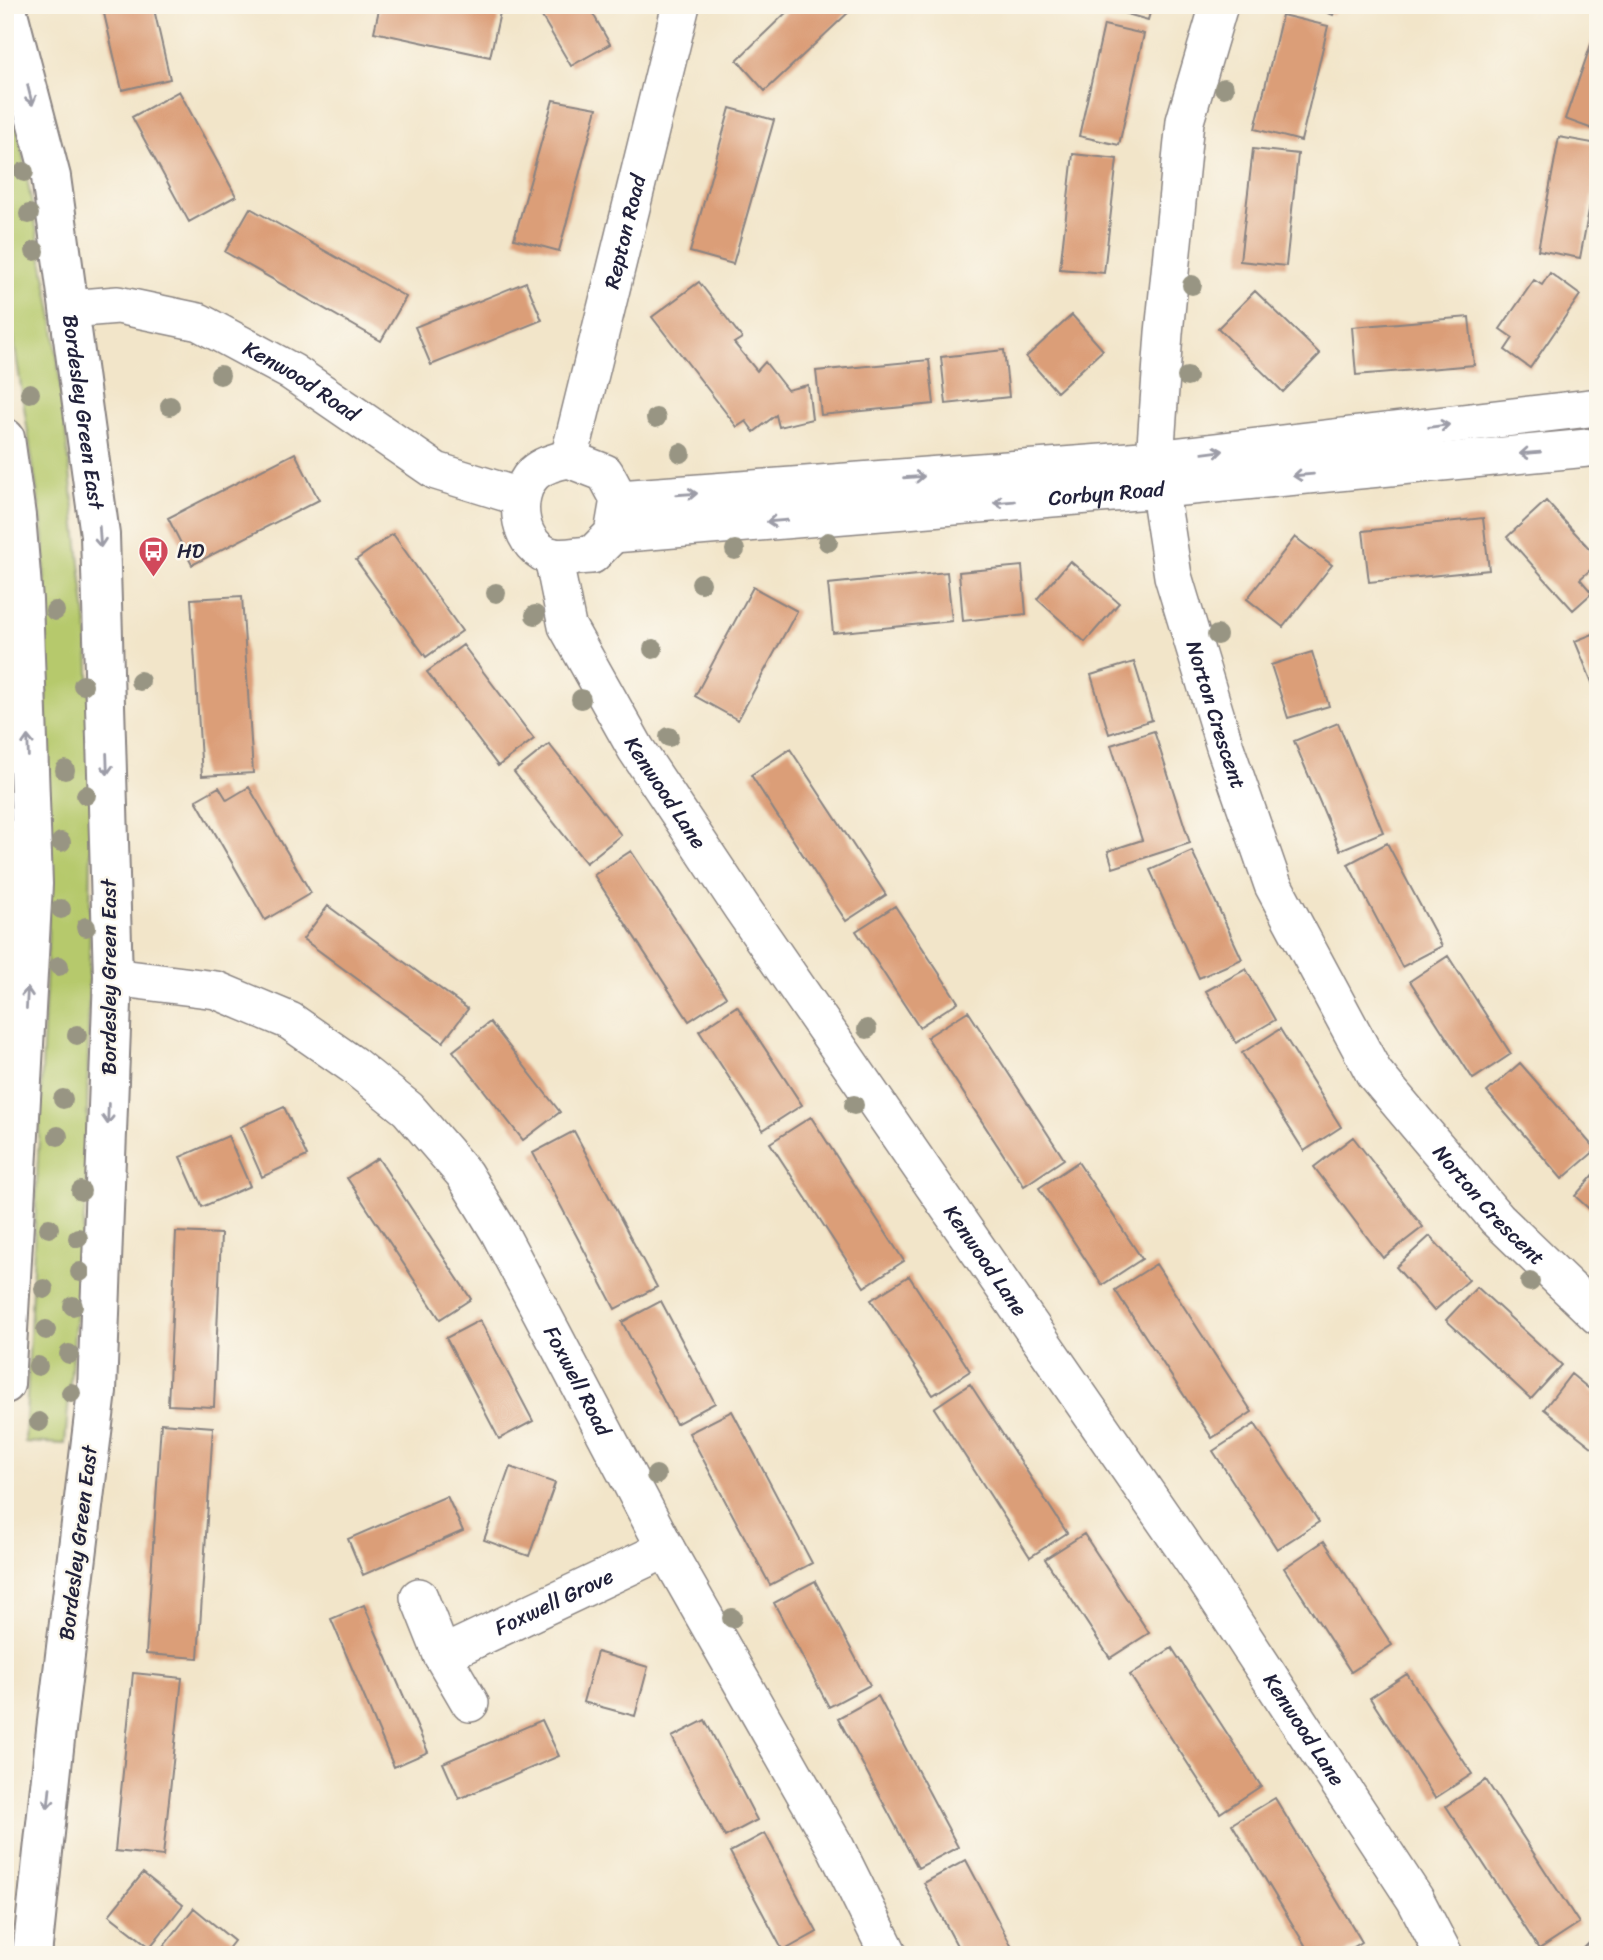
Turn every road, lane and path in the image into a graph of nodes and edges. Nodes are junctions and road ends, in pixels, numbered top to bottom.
1 (6, 5) edge
2 (681, 5) edge
3 (1219, 5) edge
4 (69, 309) junction
5 (1598, 407) edge
6 (5, 438) edge
7 (1598, 447) edge
8 (569, 458) junction
9 (1158, 474) junction
10 (520, 497) junction
11 (616, 517) junction
12 (554, 557) junction
13 (113, 977) junction
14 (1598, 1316) edge
15 (5, 1384) edge
16 (666, 1549) junction
17 (419, 1597) dead end
18 (442, 1655) junction
19 (470, 1703) dead end
20 (32, 1955) edge
21 (888, 1955) edge
22 (1444, 1955) edge

1 -> 4 main road, Bordesley Green East
2 - 8 street, Repton Road
3 - 9 street, Norton Crescent
4 - 10 street, Kenwood Road
4 -> 13 main road, Bordesley Green East
9 -> 5 street, Corbyn Road
15 -> 6 main road
7 -> 9 street, Corbyn Road
8 - 10 street
8 - 11 street
9 - 11 street, Corbyn Road
9 - 14 street, Norton Crescent
10 - 12 street
11 - 12 street
12 - 22 street, Kenwood Lane
13 - 16 street, Foxwell Road
13 -> 20 main road, Bordesley Green East
16 - 18 street, Foxwell Grove
16 - 21 street, Foxwell Road
17 - 18 street
18 - 19 street

